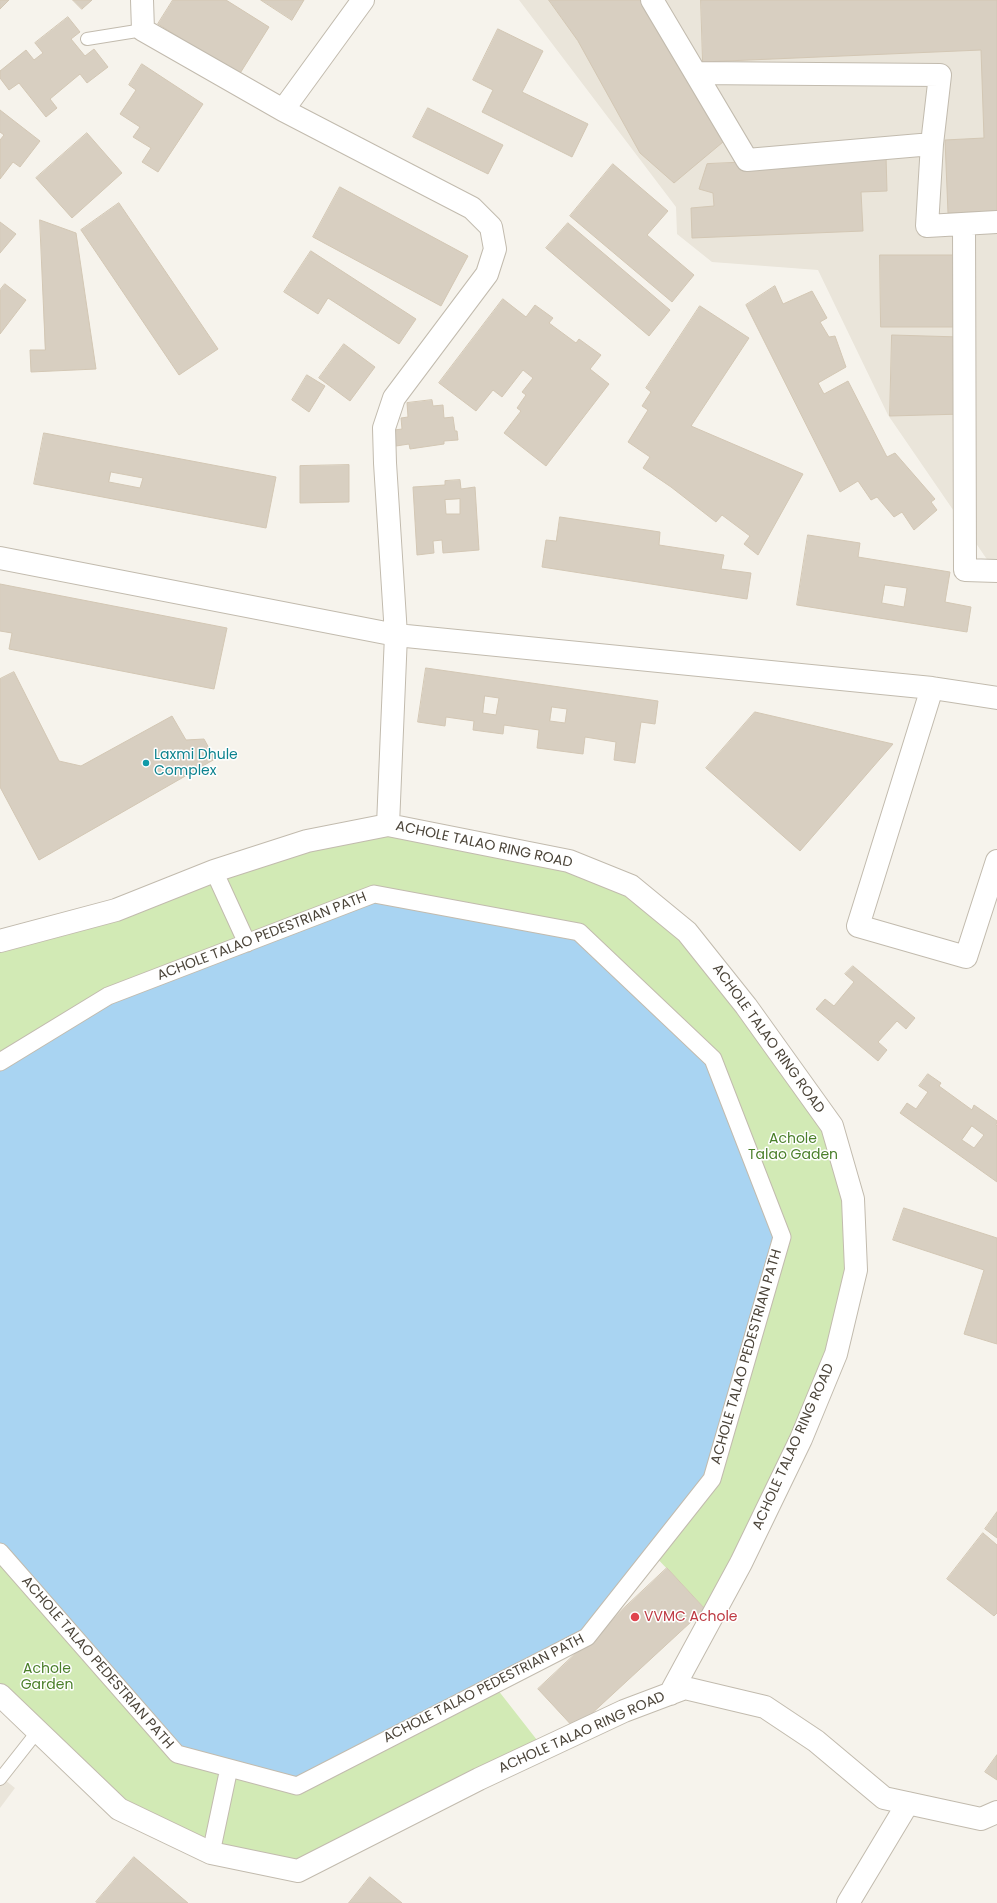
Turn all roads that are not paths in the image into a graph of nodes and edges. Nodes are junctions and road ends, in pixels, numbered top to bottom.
1 (142, 0) edge
2 (363, 0) edge
3 (652, 0) edge
4 (143, 30) junction
5 (86, 39) dead end
6 (696, 73) junction
7 (283, 110) junction
8 (932, 144) junction
9 (997, 222) edge
10 (964, 224) junction
11 (0, 558) edge
12 (997, 571) edge
13 (396, 635) junction
14 (932, 688) junction
15 (997, 698) edge
16 (388, 825) junction
17 (997, 860) edge
18 (214, 871) junction
19 (0, 941) edge
20 (247, 943) junction
21 (0, 1062) edge
22 (0, 1552) edge
23 (670, 1694) junction
24 (0, 1695) edge
25 (37, 1732) junction
26 (229, 1768) junction
27 (0, 1779) edge
28 (908, 1803) junction
29 (997, 1812) edge
30 (211, 1853) junction
31 (848, 1903) edge

1 - 4 street
2 - 7 street
3 - 6 street
4 - 5 lane
4 - 7 street
6 - 8 street
6 - 8 street
7 - 13 street
8 - 10 street
9 - 10 street
10 - 12 street
11 - 13 street
13 - 14 street
13 - 16 street
14 - 15 street
14 - 17 street
16 - 18 street, ACHOLE TALAO RING ROAD
16 - 23 street, ACHOLE TALAO RING ROAD
18 - 19 street, ACHOLE TALAO RING ROAD
18 - 20 street
20 - 21 street, ACHOLE TALAO PEDESTRIAN PATH
20 - 26 street, ACHOLE TALAO PEDESTRIAN PATH
22 - 26 street, ACHOLE TALAO PEDESTRIAN PATH
23 - 28 street
23 - 30 street, ACHOLE TALAO RING ROAD
24 - 25 street, ACHOLE TALAO RING ROAD
25 - 27 lane
25 - 30 street, ACHOLE TALAO RING ROAD
26 - 30 street
28 - 29 street
28 - 31 street

